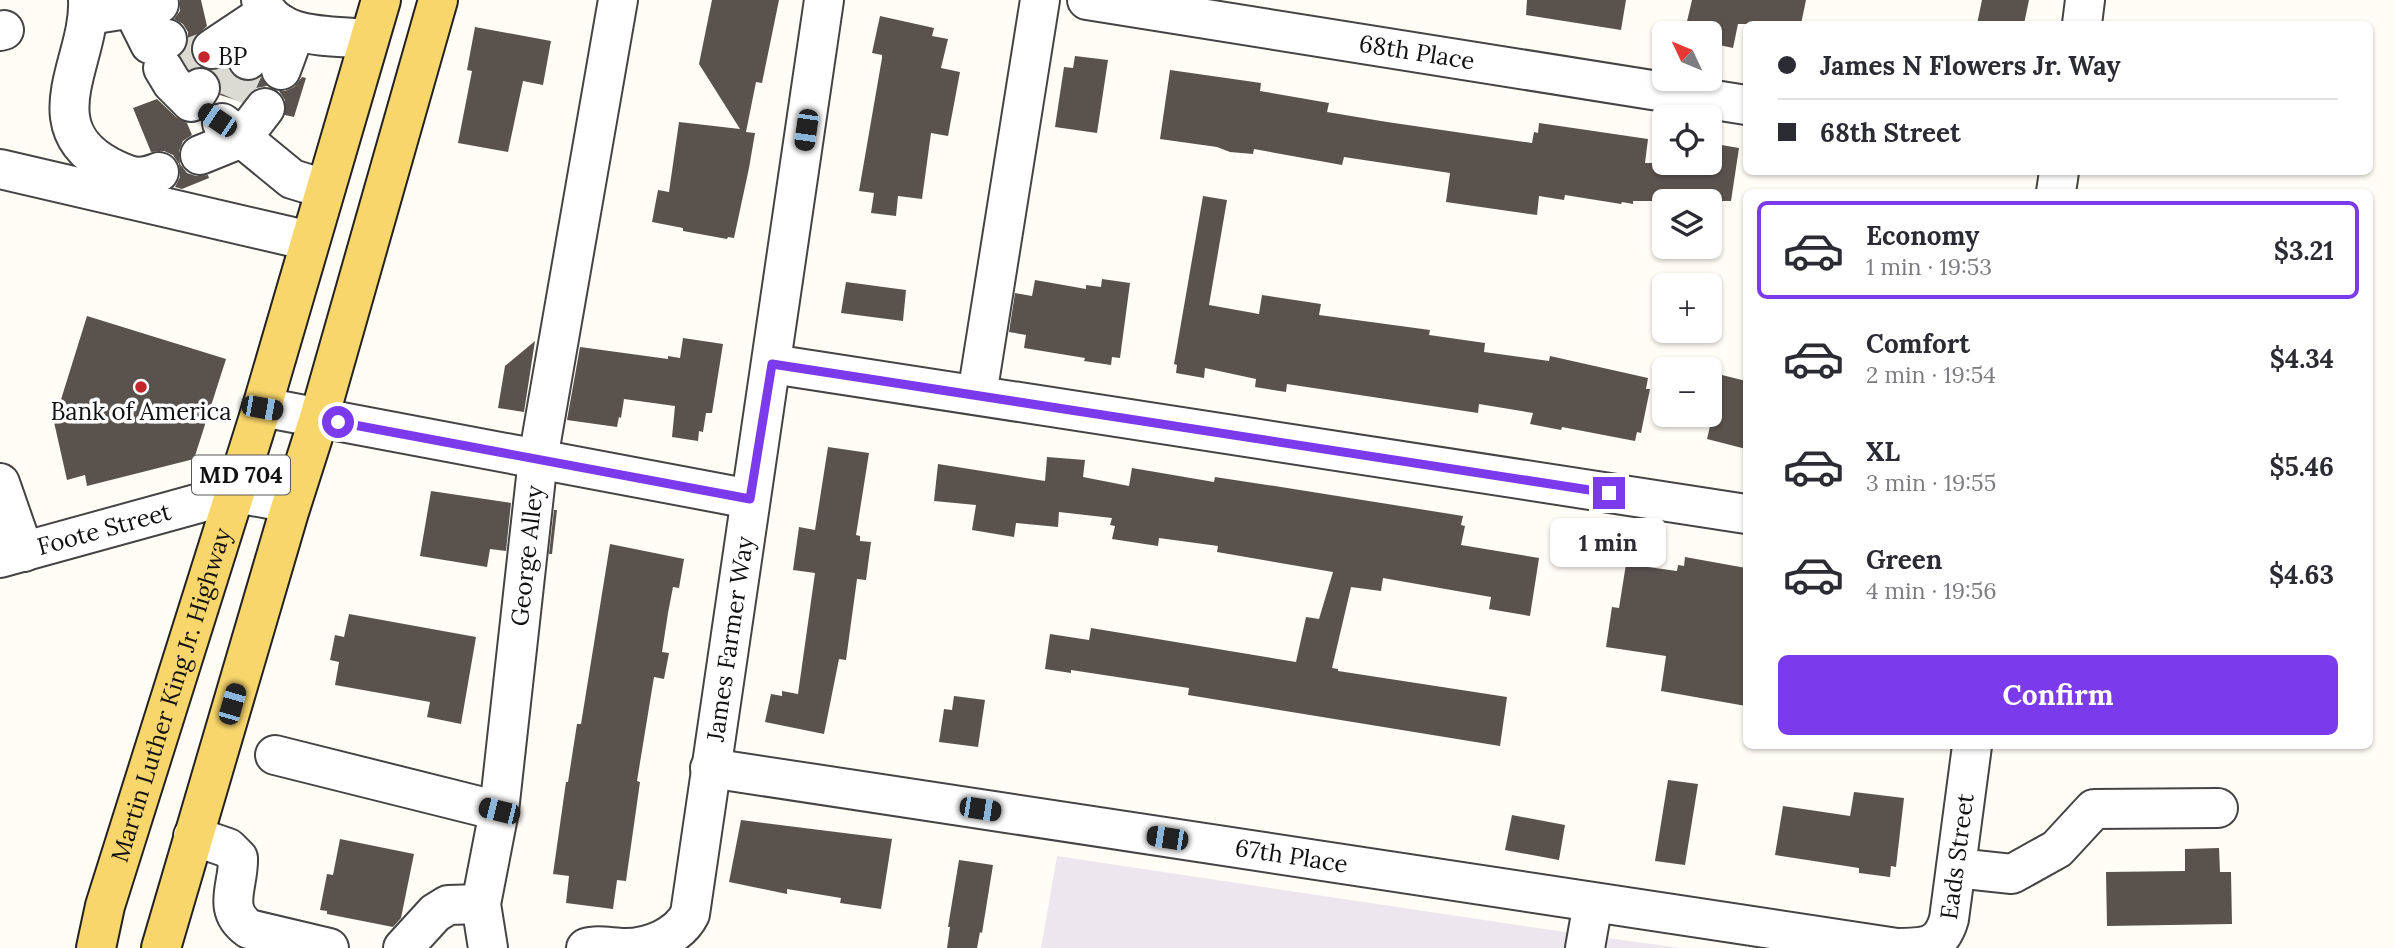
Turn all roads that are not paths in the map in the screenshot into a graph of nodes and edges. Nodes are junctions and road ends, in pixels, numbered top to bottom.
1 (381, 0) edge
2 (438, 0) edge
3 (618, 0) edge
4 (824, 0) edge
5 (1040, 0) edge
6 (1087, 0) edge
7 (2085, 0) edge
8 (88, 8) edge
9 (273, 15) edge
10 (2082, 21) edge
11 (369, 38) junction
12 (1743, 105) edge
13 (224, 109) junction
14 (200, 155) dead end
15 (0, 169) edge
16 (159, 172) dead end
17 (325, 189) junction
18 (310, 241) junction
19 (772, 364) junction
20 (977, 395) junction
21 (262, 408) junction
22 (319, 418) junction
23 (538, 459) junction
24 (0, 483) edge
25 (236, 493) junction
26 (750, 499) junction
27 (291, 503) junction
28 (1743, 514) edge
29 (12, 555) edge
30 (1972, 749) edge
31 (275, 755) dead end
32 (710, 768) junction
33 (2218, 808) dead end
34 (499, 811) junction
35 (193, 836) junction
36 (1956, 868) junction
37 (1593, 903) junction
38 (481, 904) junction
39 (1873, 944) joint
40 (96, 948) edge
41 (161, 948) edge
42 (329, 948) edge
43 (403, 948) edge
44 (488, 948) edge
45 (586, 948) edge
46 (1585, 948) edge

1 - 11 main road, Martin Luther King Jr. Highway / MD 704
2 - 22 main road, MD 704
3 - 23 street, George Alley
4 - 19 street, James Farmer Way
5 - 20 street
6 - 12 street, 68th Place
7 - 10 street
8 - 13 street
8 - 16 street
9 - 9 street
9 - 11 street
11 - 17 main road, Martin Luther King Jr. Highway / MD 704
13 - 14 street
13 - 17 street
15 - 18 street
17 - 18 main road, Martin Luther King Jr. Highway / MD 704
18 - 21 main road, Martin Luther King Jr. Highway / MD 704
19 - 20 street
19 - 26 street, James Farmer Way
20 - 28 street
21 - 22 street
21 - 25 main road, Martin Luther King Jr. Highway / MD 704
22 - 23 street
22 - 27 main road, MD 704
23 - 26 street
23 - 34 street, George Alley
24 - 29 street
25 - 27 street, Foote Street
25 - 29 street, Foote Street
25 - 40 main road, Martin Luther King Jr. Highway / MD 704
26 - 32 street, James Farmer Way
27 - 35 main road, MD 704
30 - 36 street, Eads Street
31 - 34 street
32 - 37 street, 67th Place
32 - 45 street, James Farmer Way
33 - 36 street
34 - 38 street, George Alley
35 - 41 main road, MD 704
35 - 42 street
36 - 39 street, Eads Street
37 - 39 street, 67th Place
37 - 46 street
38 - 43 street
38 - 44 street, George Alley

